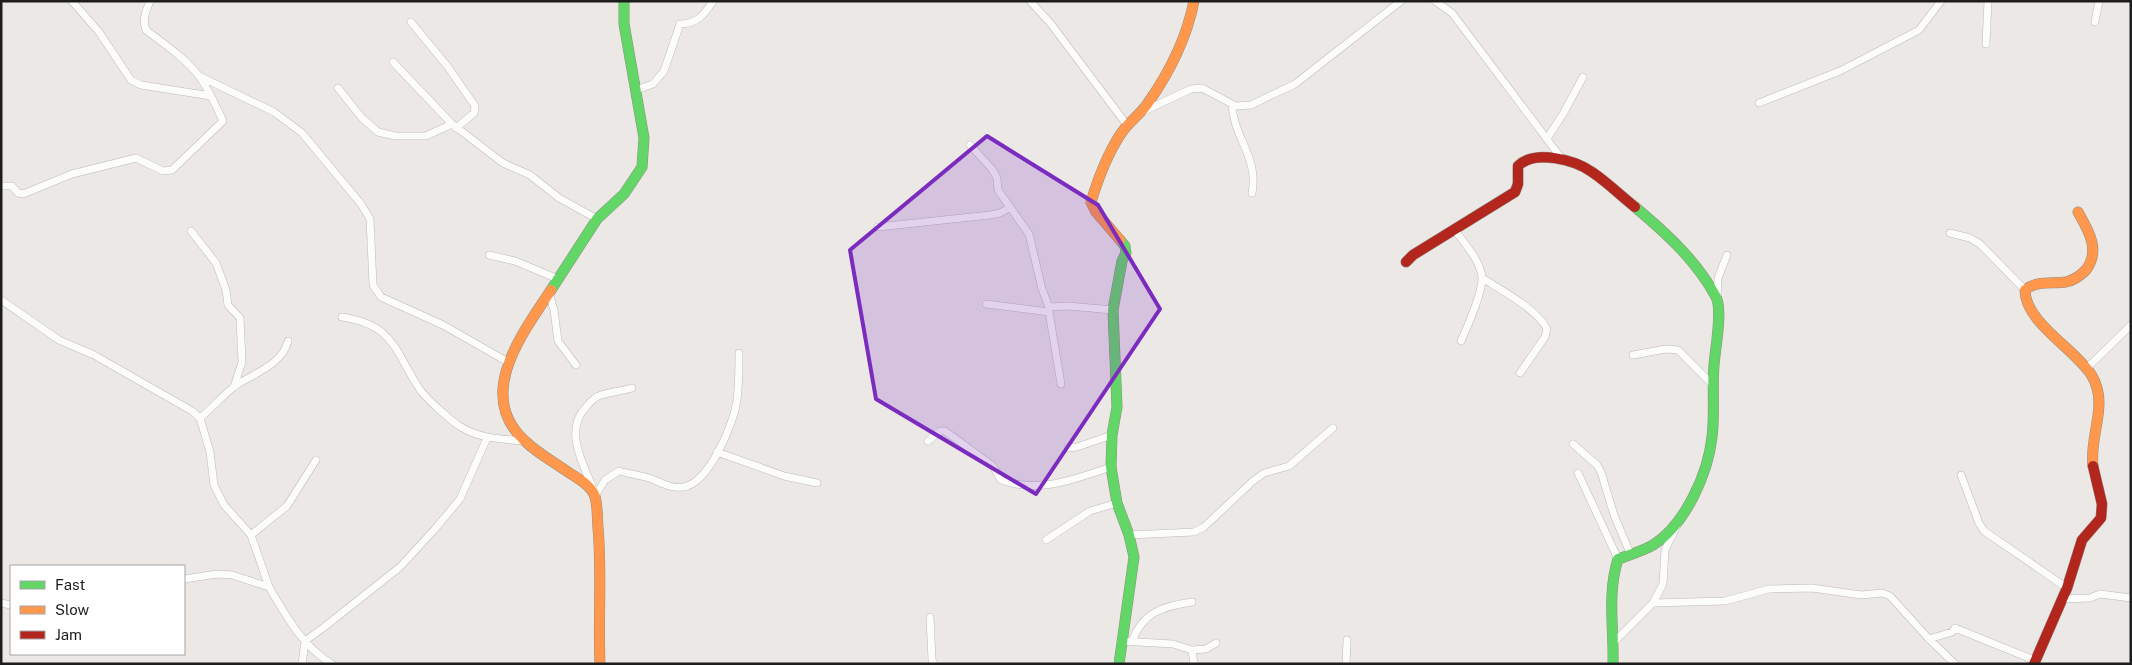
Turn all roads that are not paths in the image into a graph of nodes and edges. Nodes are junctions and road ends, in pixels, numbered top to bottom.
1 (72, 1) edge
2 (150, 1) edge
3 (624, 1) edge
4 (714, 1) edge
5 (1030, 1) edge
6 (1194, 1) edge
7 (1402, 1) edge
8 (1435, 1) edge
9 (1941, 1) edge
10 (1988, 1) edge
11 (2099, 1) edge
12 (411, 22) dead end
13 (2095, 22) dead end
14 (1986, 44) dead end
15 (393, 62) dead end
16 (199, 76) junction
17 (1582, 77) dead end
18 (338, 88) dead end
19 (636, 90) junction
20 (211, 96) junction
21 (1759, 103) dead end
22 (1232, 104) junction
23 (1141, 112) junction
24 (1127, 125) junction
25 (454, 126) junction
26 (1548, 137) junction
27 (970, 146) dead end
28 (1562, 159) junction
29 (1, 186) edge
30 (1252, 193) dead end
31 (1009, 208) junction
32 (2078, 212) dead end
33 (597, 219) junction
34 (878, 227) dead end
35 (1454, 230) junction
36 (191, 231) dead end
37 (1950, 233) dead end
38 (489, 255) dead end
39 (1726, 255) dead end
40 (1406, 262) dead end
41 (1482, 278) junction
42 (558, 279) junction
43 (2025, 290) junction
44 (549, 293) junction
45 (1717, 299) junction
46 (1, 300) edge
47 (986, 304) dead end
48 (1049, 310) junction
49 (1113, 310) junction
50 (342, 316) dead end
51 (2131, 325) edge
52 (288, 341) dead end
53 (1461, 341) dead end
54 (739, 353) dead end
55 (1633, 355) dead end
56 (508, 362) junction
57 (576, 366) dead end
58 (2086, 369) junction
59 (1520, 373) dead end
60 (1062, 384) dead end
61 (1712, 384) junction
62 (234, 387) junction
63 (632, 388) dead end
64 (200, 418) junction
65 (1333, 428) dead end
66 (1112, 435) junction
67 (487, 438) junction
68 (524, 441) junction
69 (928, 441) dead end
70 (1573, 444) dead end
71 (1068, 448) dead end
72 (717, 452) junction
73 (316, 460) dead end
74 (1111, 467) junction
75 (1578, 473) dead end
76 (1961, 475) dead end
77 (817, 483) dead end
78 (595, 496) junction
79 (1117, 503) junction
80 (1680, 520) junction
81 (252, 535) junction
82 (1130, 535) junction
83 (1046, 540) dead end
84 (1630, 553) junction
85 (1618, 559) junction
86 (185, 579) edge
87 (269, 587) junction
88 (2067, 588) junction
89 (2131, 598) edge
90 (2063, 599) junction
91 (1192, 602) dead end
92 (1653, 603) junction
93 (930, 617) dead end
94 (1347, 640) dead end
95 (1929, 640) junction
96 (305, 641) junction
97 (1121, 641) junction
98 (1132, 642) junction
99 (1614, 642) junction
100 (1216, 643) dead end
101 (1192, 650) junction
102 (2034, 662) edge
103 (302, 664) edge
104 (332, 664) edge
105 (600, 664) edge
106 (934, 664) edge
107 (1119, 664) edge
108 (1194, 664) edge
109 (1346, 664) edge
110 (1613, 664) edge
111 (1955, 664) edge

1 - 20 street
2 - 16 street
3 - 19 street
4 - 19 street
5 - 24 street
6 - 23 street
7 - 22 street
8 - 26 street
9 - 21 street
10 - 14 street
11 - 13 street
12 - 25 street
15 - 25 street
16 - 20 street
16 - 56 street
17 - 26 street
18 - 25 street
19 - 33 street
20 - 29 street
22 - 23 street
22 - 30 street
23 - 24 street
24 - 49 street
25 - 33 street
26 - 28 street
27 - 31 street
28 - 35 street
28 - 45 street
31 - 34 street
31 - 48 street
32 - 43 street
33 - 42 street
35 - 40 street
35 - 41 street
36 - 62 street
37 - 43 street
38 - 42 street
39 - 45 street
41 - 53 street
41 - 59 street
42 - 44 street
43 - 58 street
44 - 56 street
44 - 57 street
45 - 61 street
46 - 64 street
47 - 48 street
48 - 49 street
48 - 60 street
49 - 66 street
50 - 67 street
51 - 58 street
52 - 62 street
54 - 72 street
55 - 61 street
56 - 68 street
58 - 88 street
61 - 80 street
62 - 64 street
63 - 78 street
64 - 81 street
65 - 82 street
66 - 71 street
66 - 74 street
67 - 68 street
67 - 96 street
68 - 78 street
69 - 74 street
70 - 84 street
72 - 77 street
72 - 78 street
73 - 81 street
74 - 79 street
75 - 85 street
76 - 88 street
78 - 105 street
79 - 82 street
79 - 83 street
80 - 84 street
80 - 92 street
81 - 87 street
82 - 97 street
84 - 85 street
85 - 99 street
86 - 87 street
87 - 96 street
88 - 90 street
89 - 90 street
90 - 102 street
91 - 98 street
92 - 95 street
92 - 99 street
93 - 106 street
94 - 109 street
95 - 102 street
95 - 111 street
96 - 103 street
96 - 104 street
97 - 98 street
97 - 107 street
98 - 101 street
99 - 110 street
100 - 101 street
101 - 108 street

